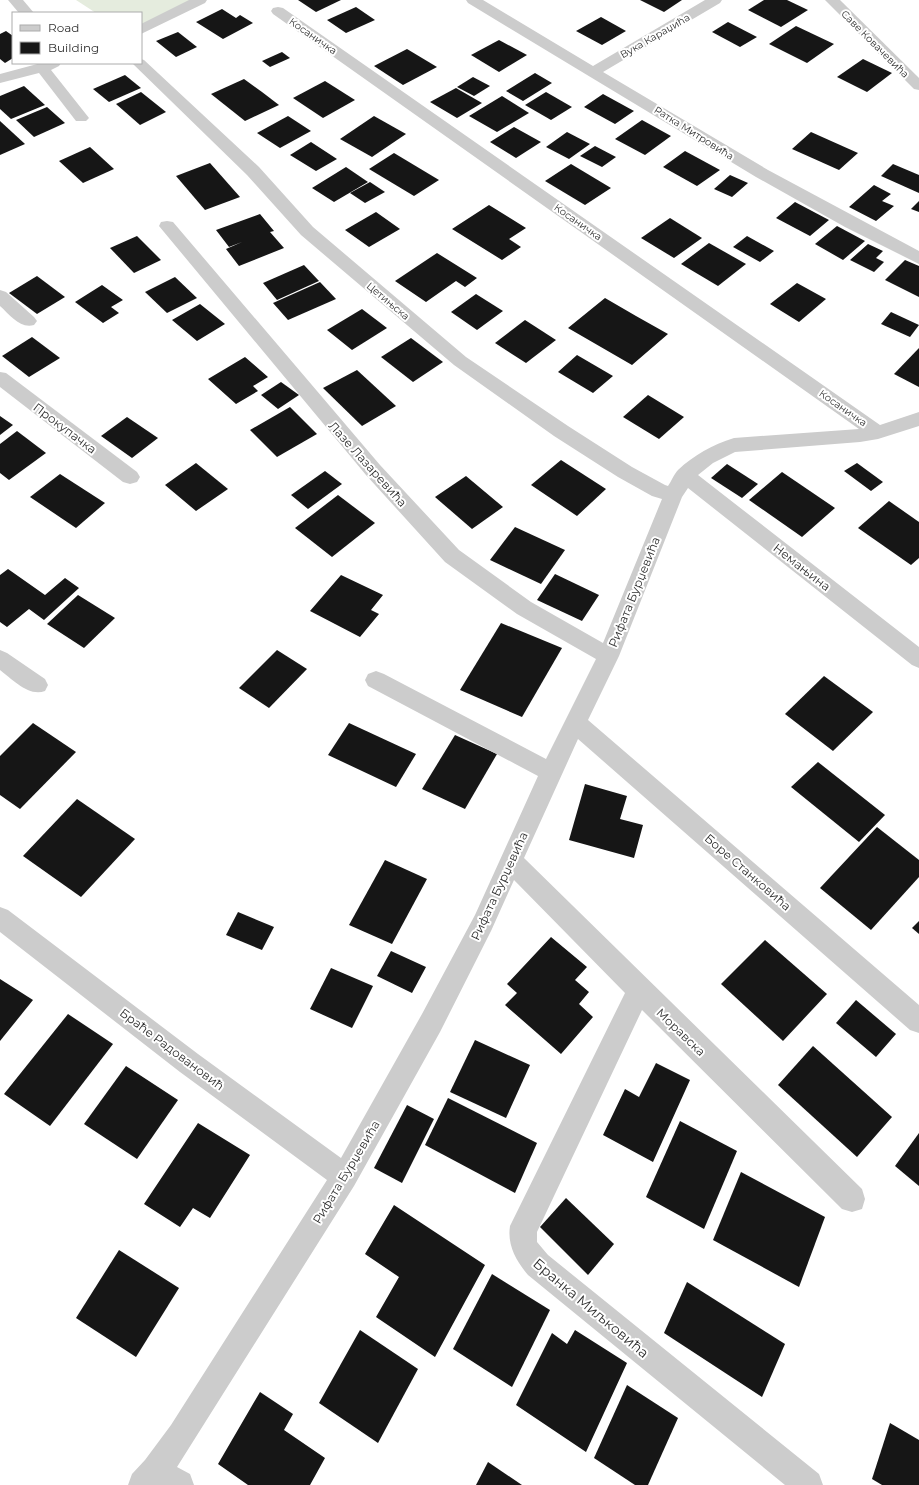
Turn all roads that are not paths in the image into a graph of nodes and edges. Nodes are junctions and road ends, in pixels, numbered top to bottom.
1 (15, 0) edge
2 (200, 0) edge
3 (473, 0) edge
4 (715, 0) edge
5 (834, 0) edge
6 (278, 11) dead end
7 (25, 12) edge
8 (142, 29) edge
9 (139, 64) edge
10 (48, 66) edge
11 (594, 71) junction
12 (0, 79) edge
13 (919, 86) edge
14 (81, 118) dead end
15 (168, 226) dead end
16 (919, 258) edge
17 (0, 296) edge
18 (28, 321) dead end
19 (0, 378) edge
20 (919, 419) edge
21 (877, 432) junction
22 (685, 474) junction
23 (130, 477) dead end
24 (672, 495) junction
25 (608, 656) junction
26 (0, 659) edge
27 (919, 659) edge
28 (376, 680) dead end
29 (37, 685) dead end
30 (576, 723) junction
31 (551, 772) junction
32 (512, 862) junction
33 (0, 918) edge
34 (639, 990) junction
35 (919, 1021) edge
36 (345, 1178) junction
37 (852, 1199) dead end
38 (159, 1480) edge
39 (808, 1485) edge

1 - 7 street
2 - 8 street
3 - 11 street, Ратка Митровића
4 - 11 street, Вука Караџића
5 - 13 street, Саве Ковачевића
6 - 21 street, Косаничка
9 - 24 street, Цетињска
10 - 12 street
10 - 14 street
11 - 16 street, Ратка Митровића
15 - 25 street, Лазе Лазаревића
17 - 18 street
19 - 23 street, Прокупачка
20 - 21 street, Рифата Бурџевића
21 - 22 street, Рифата Бурџевића
22 - 24 street, Рифата Бурџевића
22 - 27 street, Немањина
24 - 25 street, Рифата Бурџевића
25 - 30 street, Рифата Бурџевића
26 - 29 street
28 - 31 street
30 - 31 street, Рифата Бурџевића
30 - 35 street, Боре Станковића
31 - 32 street, Рифата Бурџевића
32 - 34 street, Моравска
32 - 36 street, Рифата Бурџевића
33 - 36 street, Браће Радовановић
34 - 37 street, Моравска
34 - 39 street, Бранка Миљковића
36 - 38 street, Рифата Бурџевића

